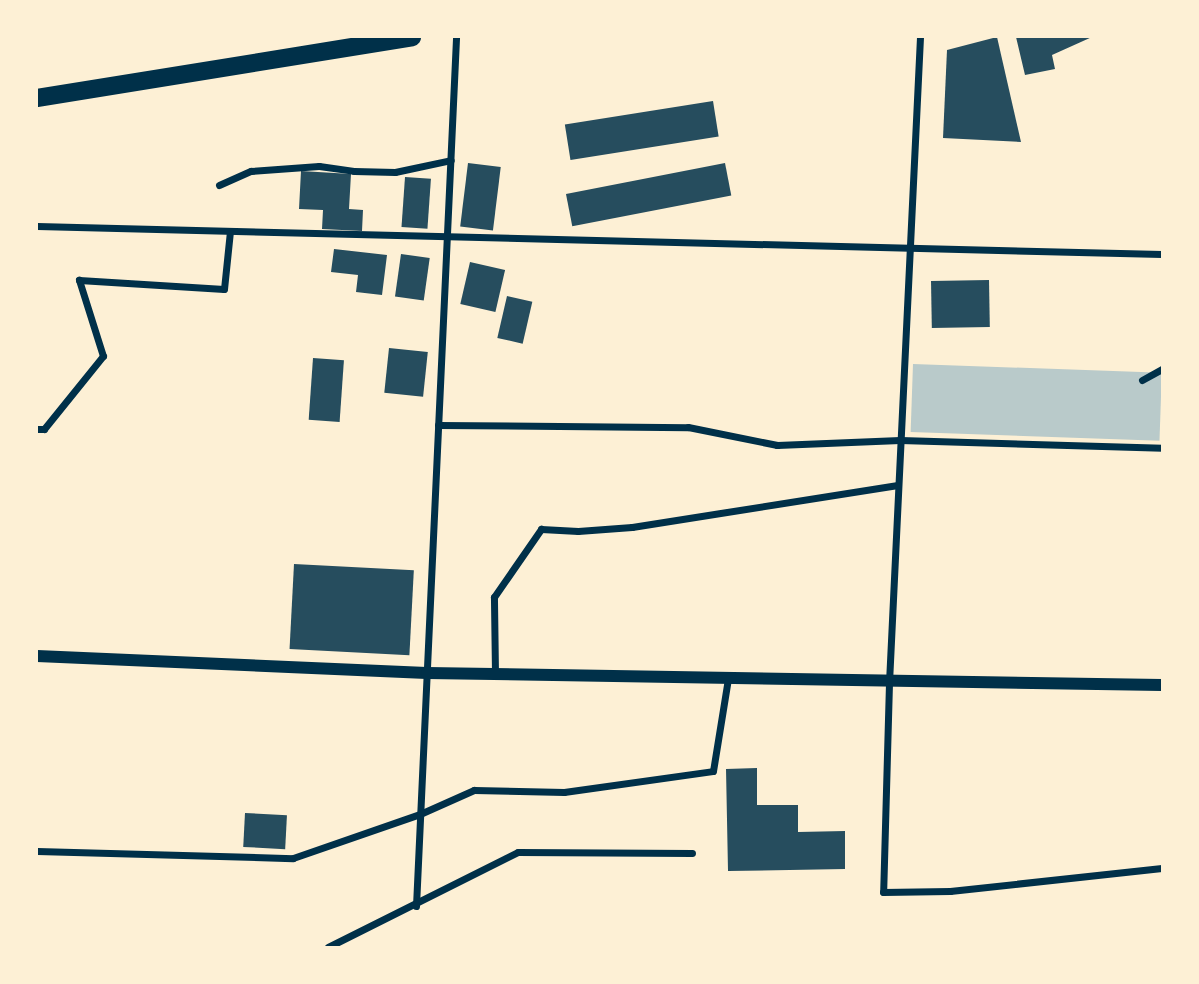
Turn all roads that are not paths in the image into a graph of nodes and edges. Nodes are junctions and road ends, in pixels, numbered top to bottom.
1 (412, 37) edge
2 (456, 37) edge
3 (920, 37) edge
4 (37, 98) edge
5 (451, 160) junction
6 (219, 184) dead end
7 (37, 226) edge
8 (230, 230) junction
9 (447, 236) junction
10 (909, 247) junction
11 (1162, 254) edge
12 (1162, 369) edge
13 (1142, 380) dead end
14 (438, 425) junction
15 (37, 429) edge
16 (900, 440) junction
17 (1162, 448) edge
18 (898, 485) junction
19 (37, 656) edge
20 (427, 673) junction
21 (495, 673) junction
22 (728, 678) junction
23 (889, 683) junction
24 (1162, 685) edge
25 (420, 814) junction
26 (37, 851) edge
27 (692, 853) dead end
28 (1162, 868) edge
29 (416, 905) junction
30 (328, 947) edge

1 - 4 main road
2 - 5 street
3 - 10 street
5 - 6 street
5 - 9 street
7 - 8 street
8 - 9 street
8 - 15 street
9 - 10 street
9 - 14 street
10 - 11 street
10 - 16 street
12 - 13 street
14 - 16 street
14 - 20 street
16 - 17 street
16 - 18 street
18 - 21 street
18 - 23 street
19 - 20 street
20 - 21 street
20 - 25 street
21 - 22 street
22 - 23 street
22 - 25 street
23 - 24 street
23 - 28 street
25 - 26 street
25 - 29 street
27 - 29 street
29 - 30 street

